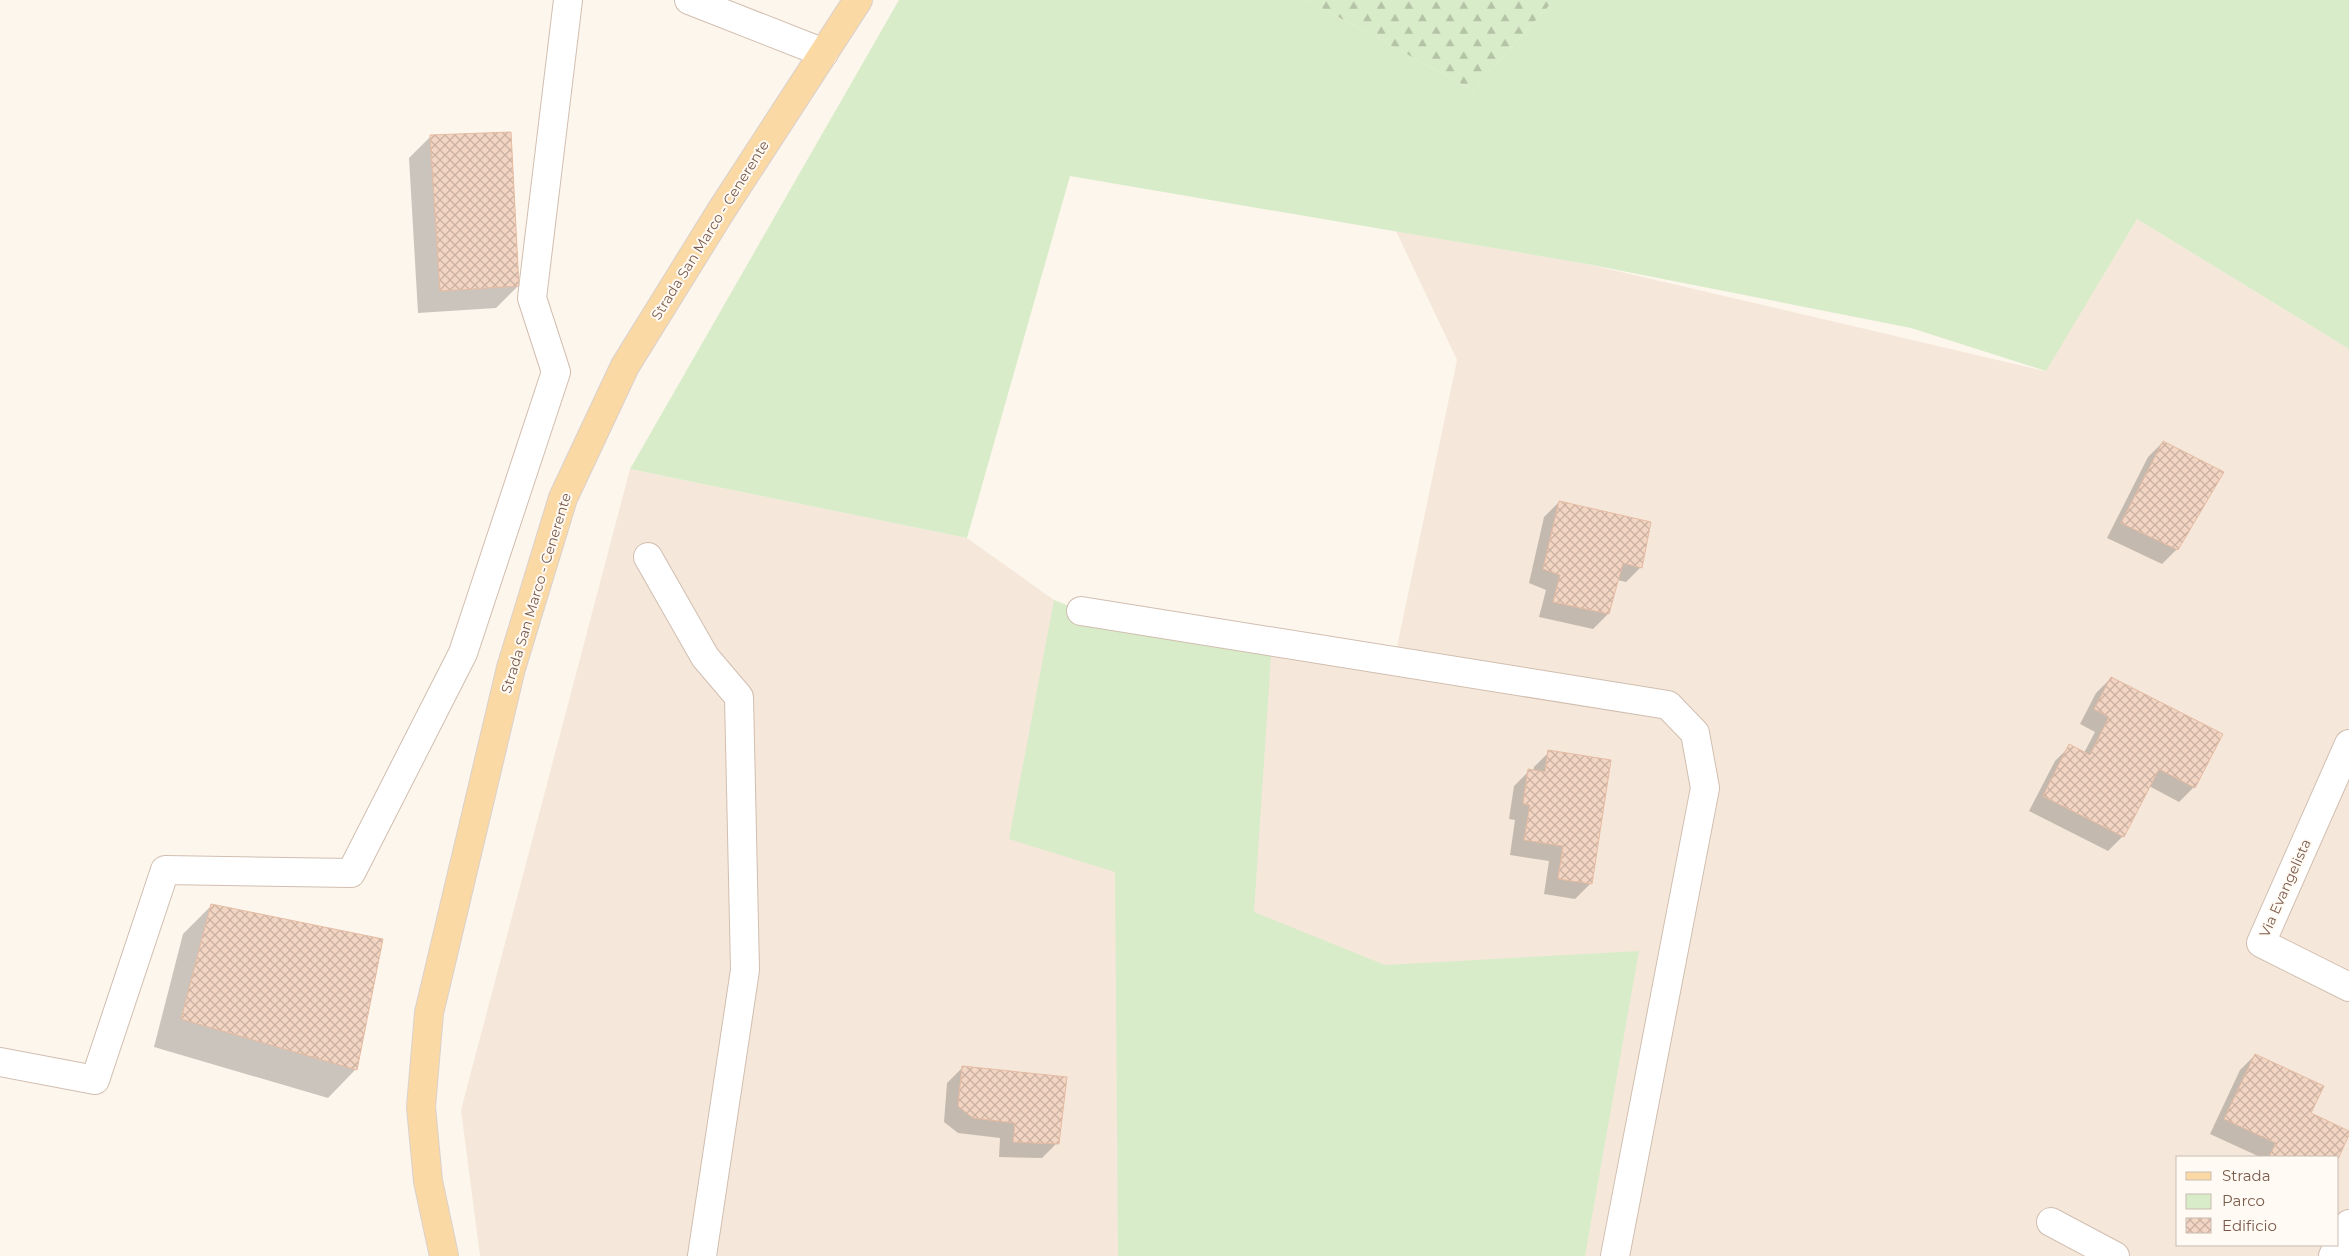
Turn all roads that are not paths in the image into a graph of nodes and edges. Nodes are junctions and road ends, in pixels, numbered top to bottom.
1 (568, 0) edge
2 (689, 0) edge
3 (849, 3) edge
4 (824, 52) junction
5 (648, 557) dead end
6 (1081, 611) dead end
7 (2349, 744) edge
8 (2349, 987) edge
9 (0, 1062) edge
10 (2052, 1222) dead end
11 (2349, 1224) edge
12 (2339, 1244) edge
13 (444, 1256) edge
14 (702, 1256) edge
15 (1615, 1256) edge
16 (2115, 1256) edge

1 - 9 street
2 - 4 street
3 - 4 main road, Strada San Marco - Cenerente
4 - 13 main road, Strada San Marco - Cenerente
5 - 14 street
6 - 15 street
7 - 8 street, Via Evangelista
10 - 16 street
11 - 12 street

